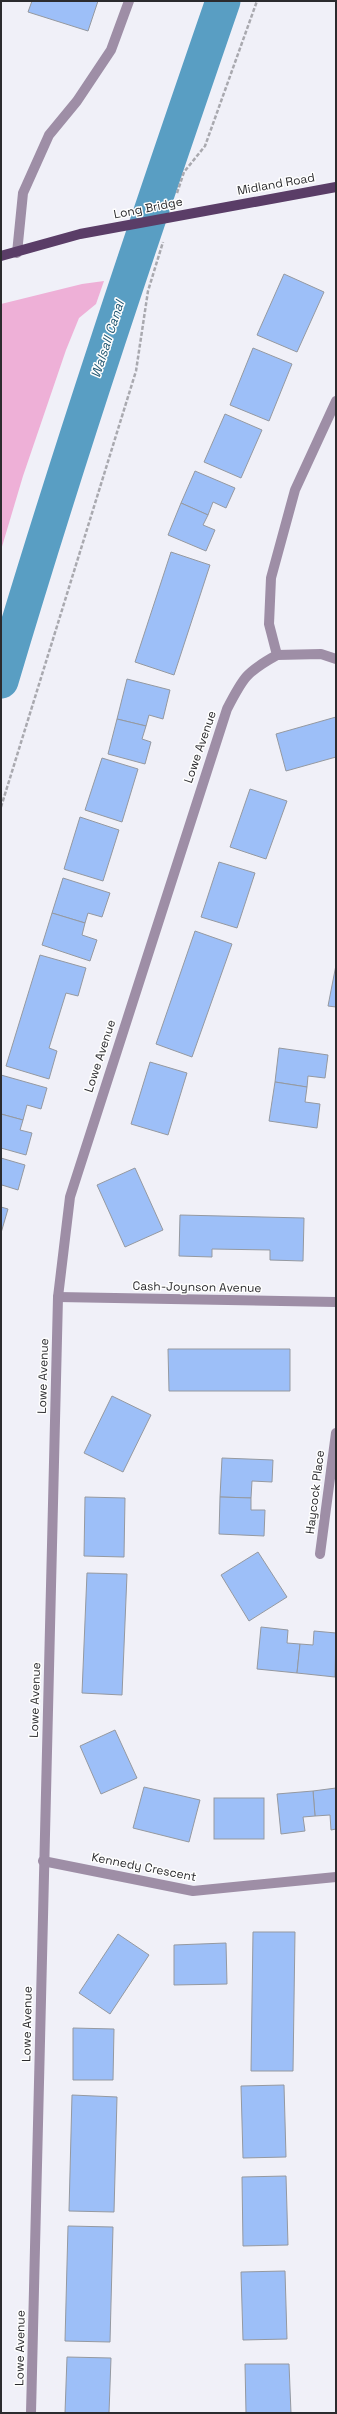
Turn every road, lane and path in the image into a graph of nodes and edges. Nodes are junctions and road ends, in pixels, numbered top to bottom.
1 (129, 1) edge
2 (257, 1) edge
3 (336, 187) edge
4 (177, 194) dead end
5 (221, 208) joint
6 (163, 239) dead end
7 (17, 253) junction
8 (1, 256) edge
9 (336, 401) edge
10 (277, 655) junction
11 (336, 658) edge
12 (1, 807) edge
13 (58, 1297) junction
14 (336, 1302) edge
15 (336, 1433) edge
16 (320, 1554) dead end
17 (44, 1861) junction
18 (336, 1878) edge
19 (31, 2413) edge

1 - 7 street
2 - 4 path
3 - 5 main road, Midland Road
5 - 7 main road, Long Bridge
6 - 12 path
7 - 8 main road
9 - 10 street
10 - 11 street
10 - 13 street, Lowe Avenue
13 - 14 street, Cash-Joynson Avenue
13 - 17 street, Lowe Avenue
15 - 16 street, Haycock Place
17 - 18 street, Kennedy Crescent
17 - 19 street, Lowe Avenue

